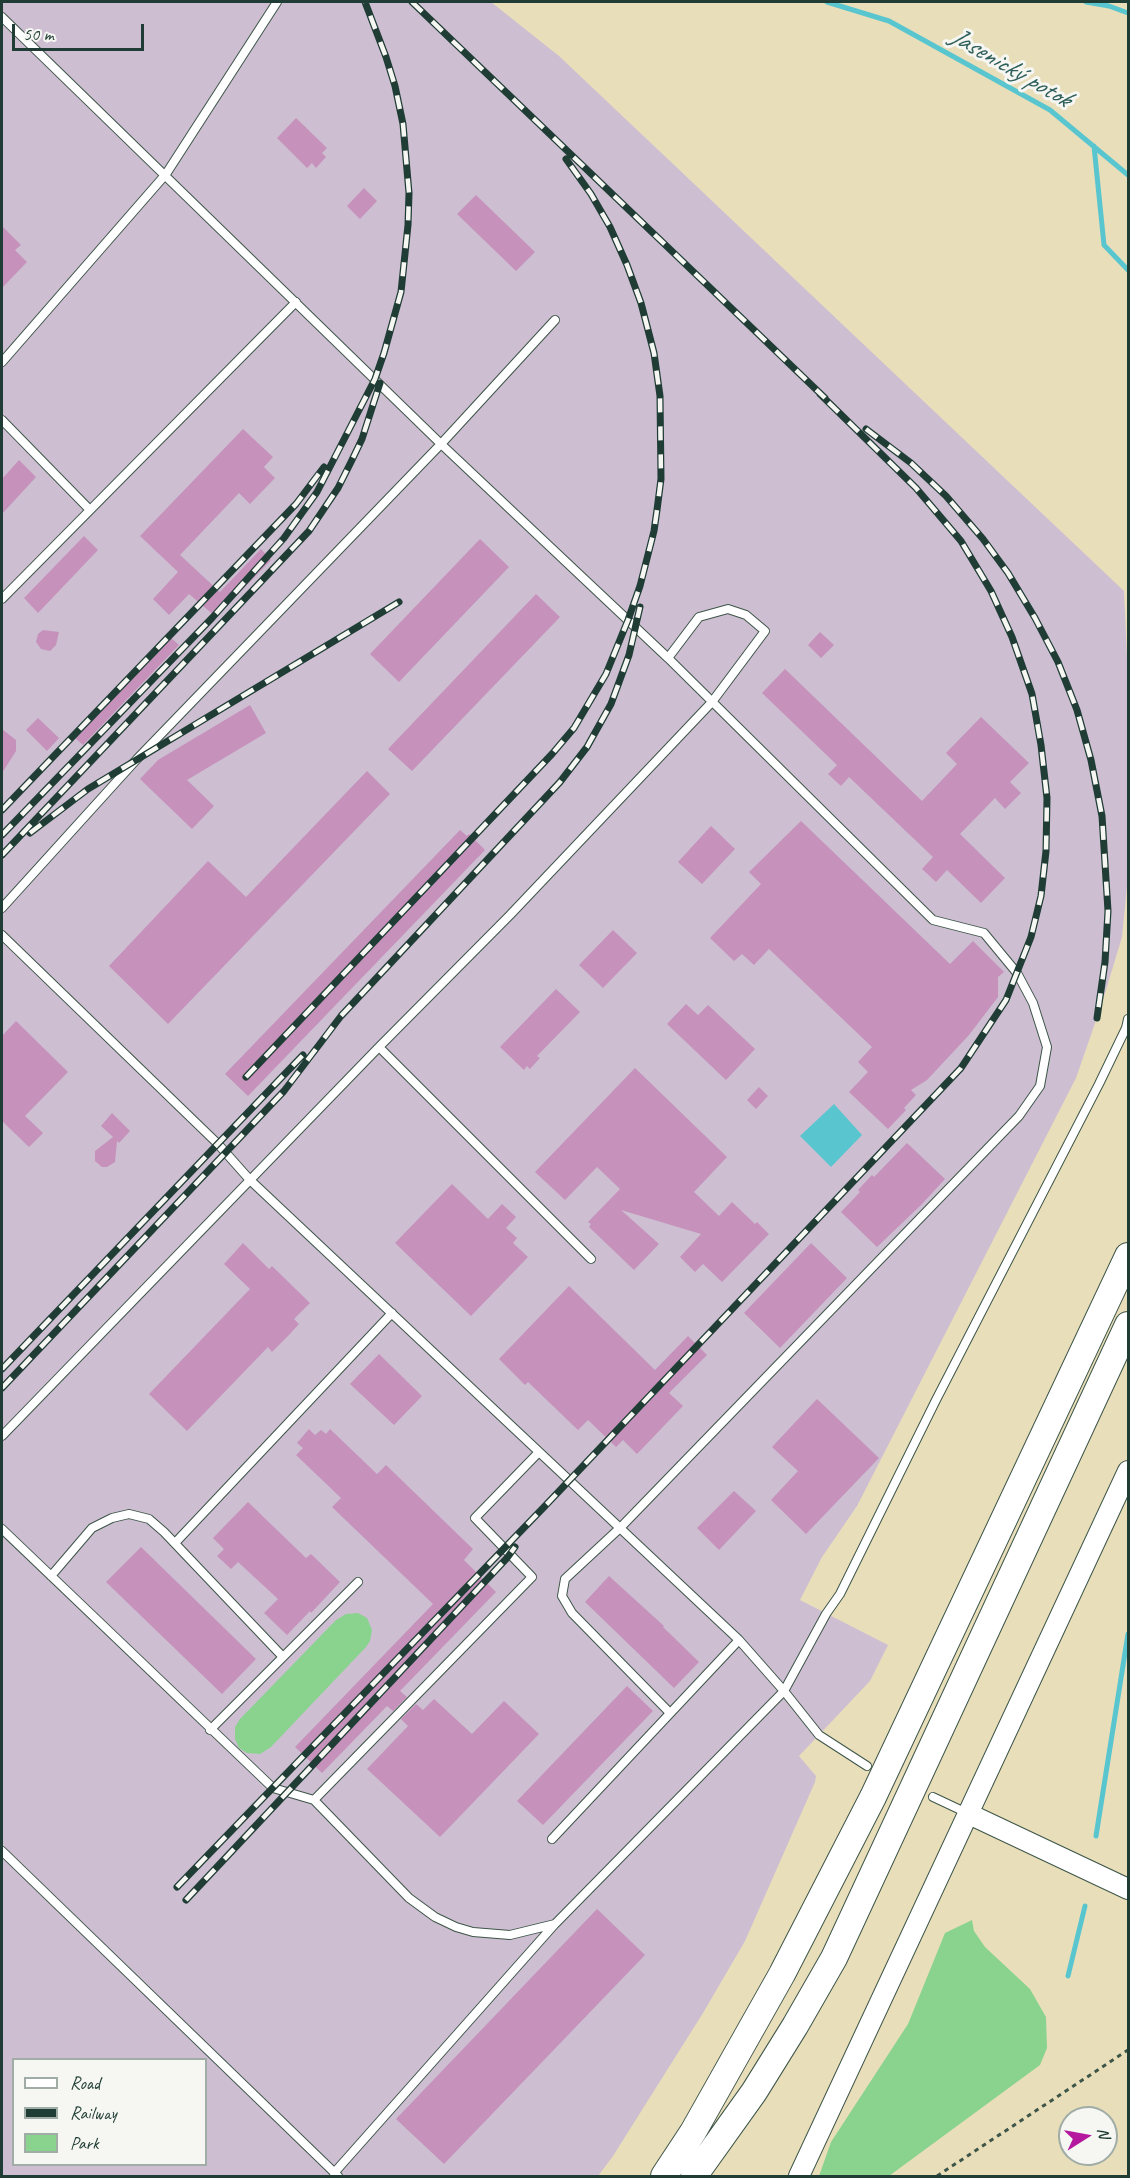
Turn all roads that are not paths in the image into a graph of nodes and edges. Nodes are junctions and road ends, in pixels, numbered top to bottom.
1 (277, 2) edge
2 (2, 17) edge
3 (166, 174) junction
4 (296, 302) junction
5 (555, 320) dead end
6 (2, 362) edge
7 (2, 420) edge
8 (441, 444) junction
9 (90, 510) junction
10 (2, 598) edge
11 (668, 658) junction
12 (712, 702) junction
13 (2, 908) edge
14 (2, 935) edge
15 (1128, 1019) edge
16 (379, 1047) junction
17 (250, 1180) junction
18 (1128, 1256) edge
19 (591, 1259) dead end
20 (392, 1313) junction
21 (1128, 1325) edge
22 (2, 1436) edge
23 (539, 1452) junction
24 (1128, 1471) edge
25 (621, 1527) junction
26 (2, 1529) edge
27 (175, 1543) junction
28 (51, 1576) junction
29 (358, 1582) dead end
30 (740, 1640) junction
31 (283, 1657) junction
32 (784, 1691) junction
33 (670, 1713) junction
34 (210, 1730) junction
35 (867, 1766) dead end
36 (933, 1797) dead end
37 (314, 1800) junction
38 (969, 1814) junction
39 (552, 1839) dead end
40 (2, 1851) edge
41 (1128, 1890) edge
42 (555, 1924) junction
43 (336, 2175) edge
44 (664, 2176) edge
45 (694, 2176) edge
46 (798, 2176) edge

1 - 3 lane
2 - 3 lane
3 - 4 lane
3 - 6 lane
4 - 8 lane
4 - 9 lane
5 - 8 lane
7 - 9 lane
8 - 11 lane
8 - 13 lane
9 - 10 lane
11 - 12 lane
11 - 12 lane
12 - 16 lane
12 - 25 lane
14 - 17 lane
15 - 32 lane
16 - 17 lane
16 - 19 lane
17 - 20 lane
17 - 22 lane
18 - 44 highway
20 - 23 lane
20 - 27 lane
21 - 45 highway
23 - 25 lane
23 - 37 lane
24 - 38 street
25 - 30 lane
25 - 33 lane
26 - 28 lane
27 - 28 lane
27 - 31 lane
28 - 34 lane
29 - 31 lane
30 - 32 lane
30 - 33 lane
31 - 34 lane
32 - 35 lane
32 - 42 lane
33 - 39 lane
34 - 37 lane
36 - 38 lane
37 - 42 lane
38 - 41 street
38 - 46 street
40 - 43 lane
42 - 43 lane

